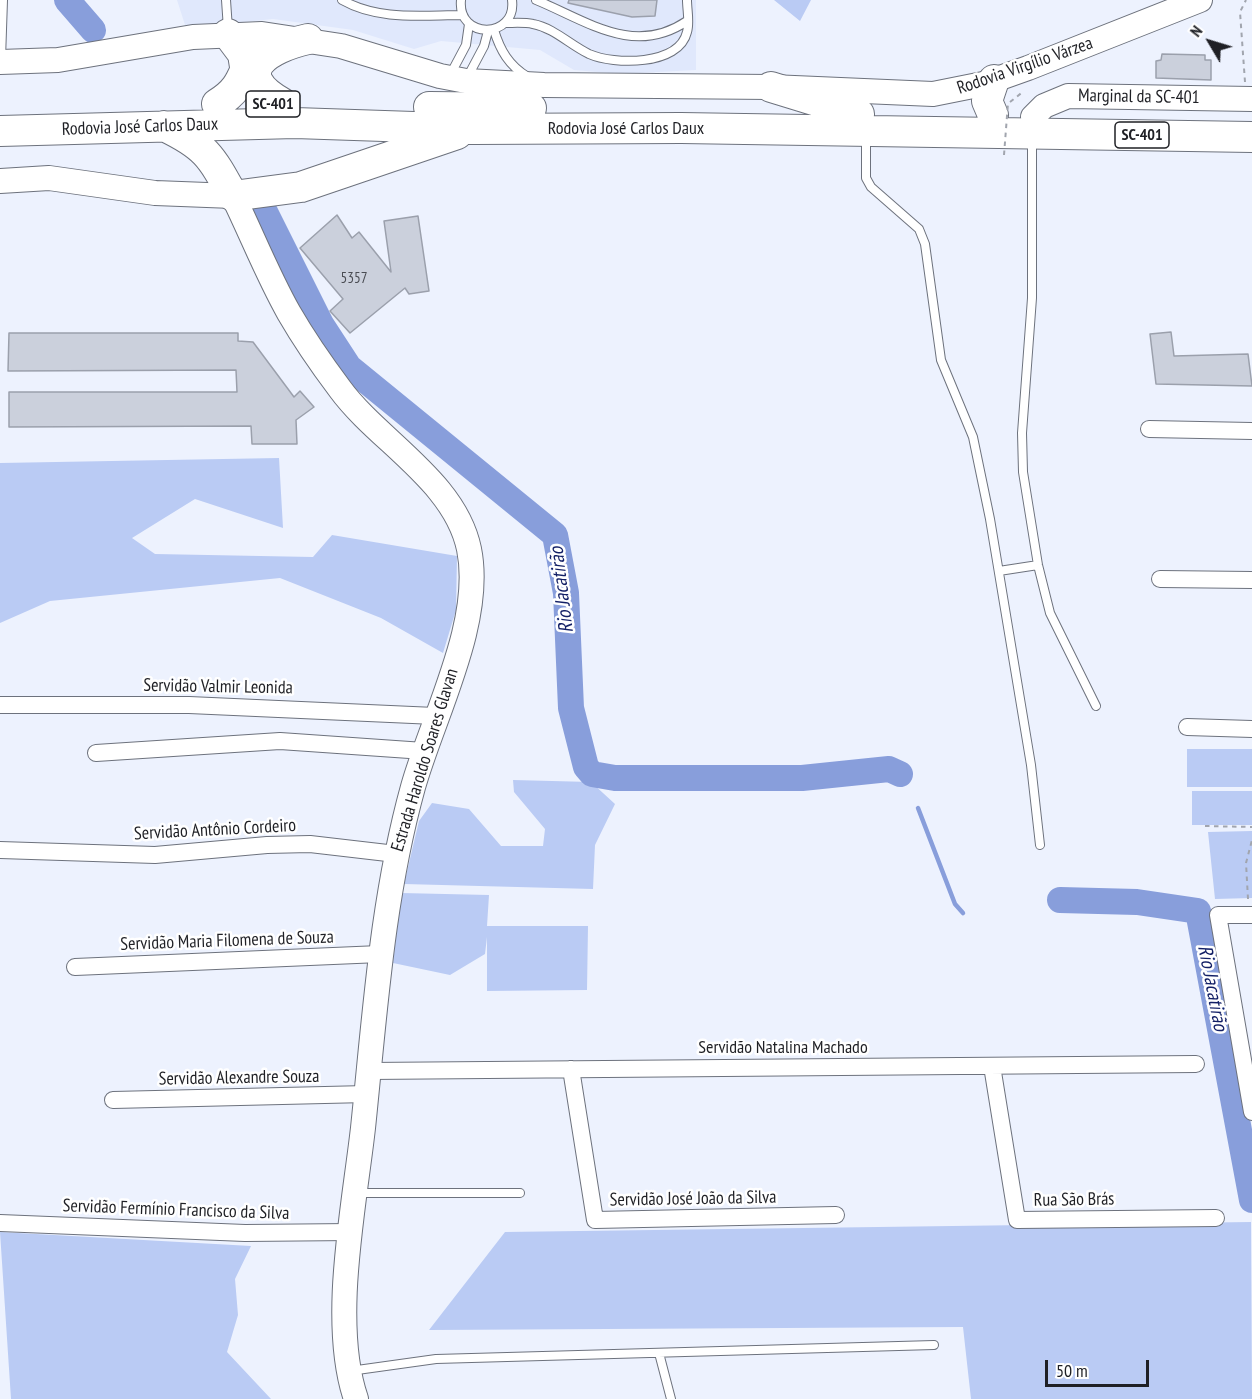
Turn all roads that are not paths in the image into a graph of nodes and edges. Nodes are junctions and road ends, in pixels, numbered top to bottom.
1 (3, 0) edge
2 (226, 0) edge
3 (342, 0) edge
4 (461, 0) edge
5 (513, 0) edge
6 (536, 0) edge
7 (687, 0) edge
8 (1189, 2) edge
9 (463, 15) junction
10 (687, 21) junction
11 (505, 23) junction
12 (469, 24) junction
13 (491, 30) junction
14 (228, 34) junction
15 (294, 37) junction
16 (1, 62) edge
17 (246, 73) junction
18 (457, 80) junction
19 (544, 85) junction
20 (771, 87) junction
21 (1249, 93) edge
22 (217, 104) junction
23 (282, 104) junction
24 (1012, 110) junction
25 (0, 111) edge
26 (863, 123) junction
27 (164, 126) junction
28 (473, 129) junction
29 (0, 131) edge
30 (1251, 137) edge
31 (0, 181) edge
32 (226, 184) junction
33 (1149, 429) dead end
34 (1252, 431) edge
35 (1038, 565) junction
36 (999, 571) junction
37 (1160, 579) dead end
38 (1252, 580) edge
39 (0, 705) edge
40 (1096, 706) dead end
41 (435, 716) junction
42 (1187, 727) dead end
43 (1252, 729) edge
44 (424, 751) junction
45 (96, 753) dead end
46 (1040, 845) dead end
47 (0, 850) edge
48 (396, 854) junction
49 (1250, 915) edge
50 (380, 954) junction
51 (75, 967) dead end
52 (1196, 1064) dead end
53 (1248, 1065) edge
54 (992, 1066) junction
55 (572, 1069) junction
56 (368, 1082) junction
57 (113, 1100) dead end
58 (1252, 1112) edge
59 (356, 1193) junction
60 (520, 1193) dead end
61 (836, 1215) dead end
62 (1216, 1218) dead end
63 (0, 1223) edge
64 (352, 1232) junction
65 (934, 1345) dead end
66 (659, 1353) junction
67 (349, 1371) junction
68 (356, 1399) edge
69 (670, 1399) edge

1 - 16 lane
2 - 14 lane
3 - 9 lane
4 - 9 lane
5 - 11 lane
6 - 10 lane
7 - 10 lane
8 - 24 main road, Rodovia Virgílio Várzea
9 - 12 lane
10 - 11 lane
11 - 13 lane
12 - 13 lane
12 - 18 lane
13 - 18 lane
13 - 19 lane
14 - 15 main road, Rodovia Virgílio Várzea
14 - 16 main road, Rodovia Virgílio Várzea
14 - 17 highway
15 - 17 highway
15 - 18 main road, Rodovia Virgílio Várzea
15 - 23 highway
17 - 22 highway
18 - 19 main road, Rodovia Virgílio Várzea
19 - 20 main road, Rodovia Virgílio Várzea
20 - 24 main road, Rodovia Virgílio Várzea
20 - 26 highway
21 - 24 main road, Marginal da SC-401
22 - 23 highway, Rodovia José Carlos Daux / SC-401
22 - 25 highway, Rodovia José Carlos Daux / SC-401
23 - 26 highway, Rodovia José Carlos Daux / SC-401
24 - 26 highway, Rodovia José Carlos Daux / SC-401
24 - 26 highway, Rodovia José Carlos Daux / SC-401
24 - 30 highway, Rodovia José Carlos Daux / SC-401
24 - 35 lane
26 - 28 highway, Rodovia José Carlos Daux / SC-401
26 - 36 lane
27 - 28 highway, Rodovia José Carlos Daux / SC-401
27 - 29 highway, Rodovia José Carlos Daux / SC-401
27 - 32 highway
28 - 32 highway
31 - 32 main road
32 - 41 main road, Estrada Haroldo Soares Glavan
33 - 34 street
35 - 36 lane
35 - 40 lane
36 - 46 lane
37 - 38 street
39 - 41 street, Servidão Valmir Leonida
41 - 44 main road, Estrada Haroldo Soares Glavan
42 - 43 street
44 - 45 street
44 - 48 main road, Estrada Haroldo Soares Glavan
47 - 48 street, Servidão Antônio Cordeiro
48 - 50 main road, Estrada Haroldo Soares Glavan
49 - 53 street
50 - 51 street, Servidão Maria Filomena de Souza
50 - 56 main road, Estrada Haroldo Soares Glavan
52 - 54 street, Servidão Natalina Machado
53 - 58 street
54 - 55 street, Servidão Natalina Machado
54 - 62 street, Rua São Brás
55 - 56 street, Servidão Natalina Machado
55 - 61 street, Servidão José João da Silva
56 - 57 street, Servidão Alexandre Souza
56 - 59 main road, Estrada Haroldo Soares Glavan
59 - 60 lane
59 - 64 main road, Estrada Haroldo Soares Glavan
63 - 64 street, Servidão Fermínio Francisco da Silva
64 - 67 main road, Estrada Haroldo Soares Glavan
65 - 66 lane
66 - 67 lane
66 - 69 lane
67 - 68 main road, Estrada Haroldo Soares Glavan

